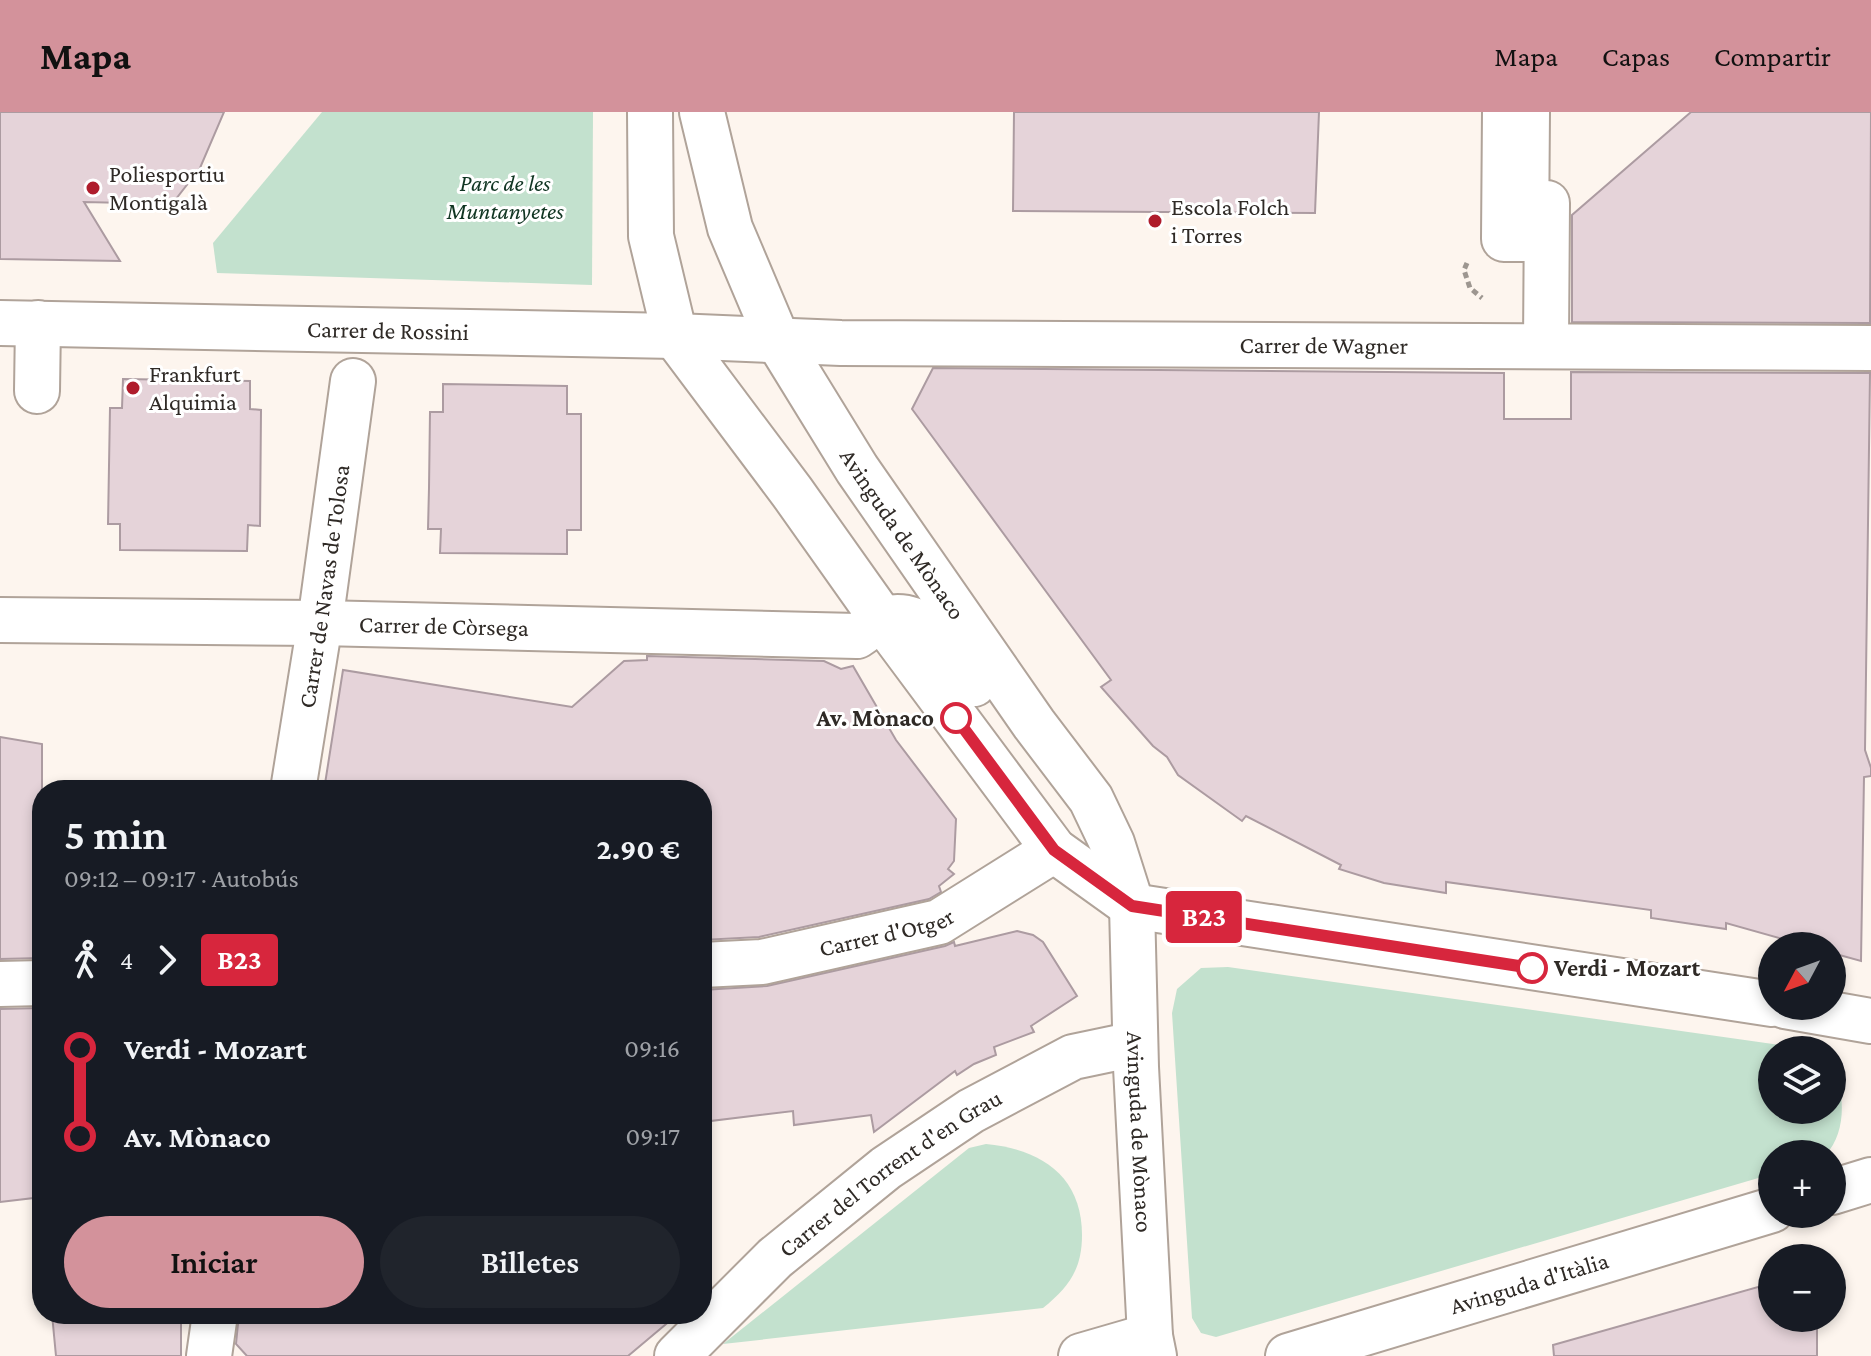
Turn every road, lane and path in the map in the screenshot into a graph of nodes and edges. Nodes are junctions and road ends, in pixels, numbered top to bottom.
1 (650, 112) edge
2 (702, 112) edge
3 (1505, 112) edge
4 (1527, 112) edge
5 (1547, 112) edge
6 (19, 323) edge
7 (675, 336) junction
8 (777, 339) junction
9 (1546, 345) junction
10 (1871, 348) edge
11 (353, 381) dead end
12 (37, 391) dead end
13 (882, 619) junction
14 (0, 620) edge
15 (320, 623) junction
16 (1034, 724) junction
17 (295, 780) edge
18 (1054, 850) junction
19 (1132, 906) junction
20 (712, 964) edge
21 (32, 983) edge
22 (0, 984) edge
23 (1758, 1002) edge
24 (1846, 1017) edge
25 (1871, 1021) edge
26 (1135, 1044) junction
27 (1871, 1180) edge
28 (1846, 1188) edge
29 (1758, 1214) edge
30 (712, 1321) edge
31 (214, 1324) edge
32 (709, 1324) edge
33 (1152, 1346) edge
34 (209, 1356) edge
35 (677, 1356) edge
36 (1081, 1356) edge
37 (1288, 1356) edge

1 - 7 street
2 - 8 street, Avinguda de Mònaco
3 - 4 street
5 - 9 street
6 - 7 street, Carrer de Rossini
6 - 12 street
7 - 8 street, Carrer de Rossini
7 - 13 street
8 - 9 street, Carrer de Wagner
8 - 16 street, Avinguda de Mònaco
9 - 10 street, Carrer de Wagner
11 - 15 street, Carrer de Navas de Tolosa
13 - 15 street, Carrer de Còrsega
13 - 16 street, Avinguda de Mònaco
13 - 18 street
14 - 15 street, Carrer de Còrsega
15 - 17 street, Carrer de Navas de Tolosa
16 - 19 street, Avinguda de Mònaco
18 - 19 street
18 - 20 street, Carrer d'Otger
19 - 23 street
19 - 26 street, Avinguda de Mònaco
21 - 22 street
24 - 25 street
26 - 30 street, Carrer del Torrent d'en Grau
26 - 33 street, Avinguda de Mònaco
27 - 28 street
29 - 37 street, Avinguda d'Itàlia
31 - 34 street
32 - 35 street, Carrer del Torrent d'en Grau
33 - 36 street

